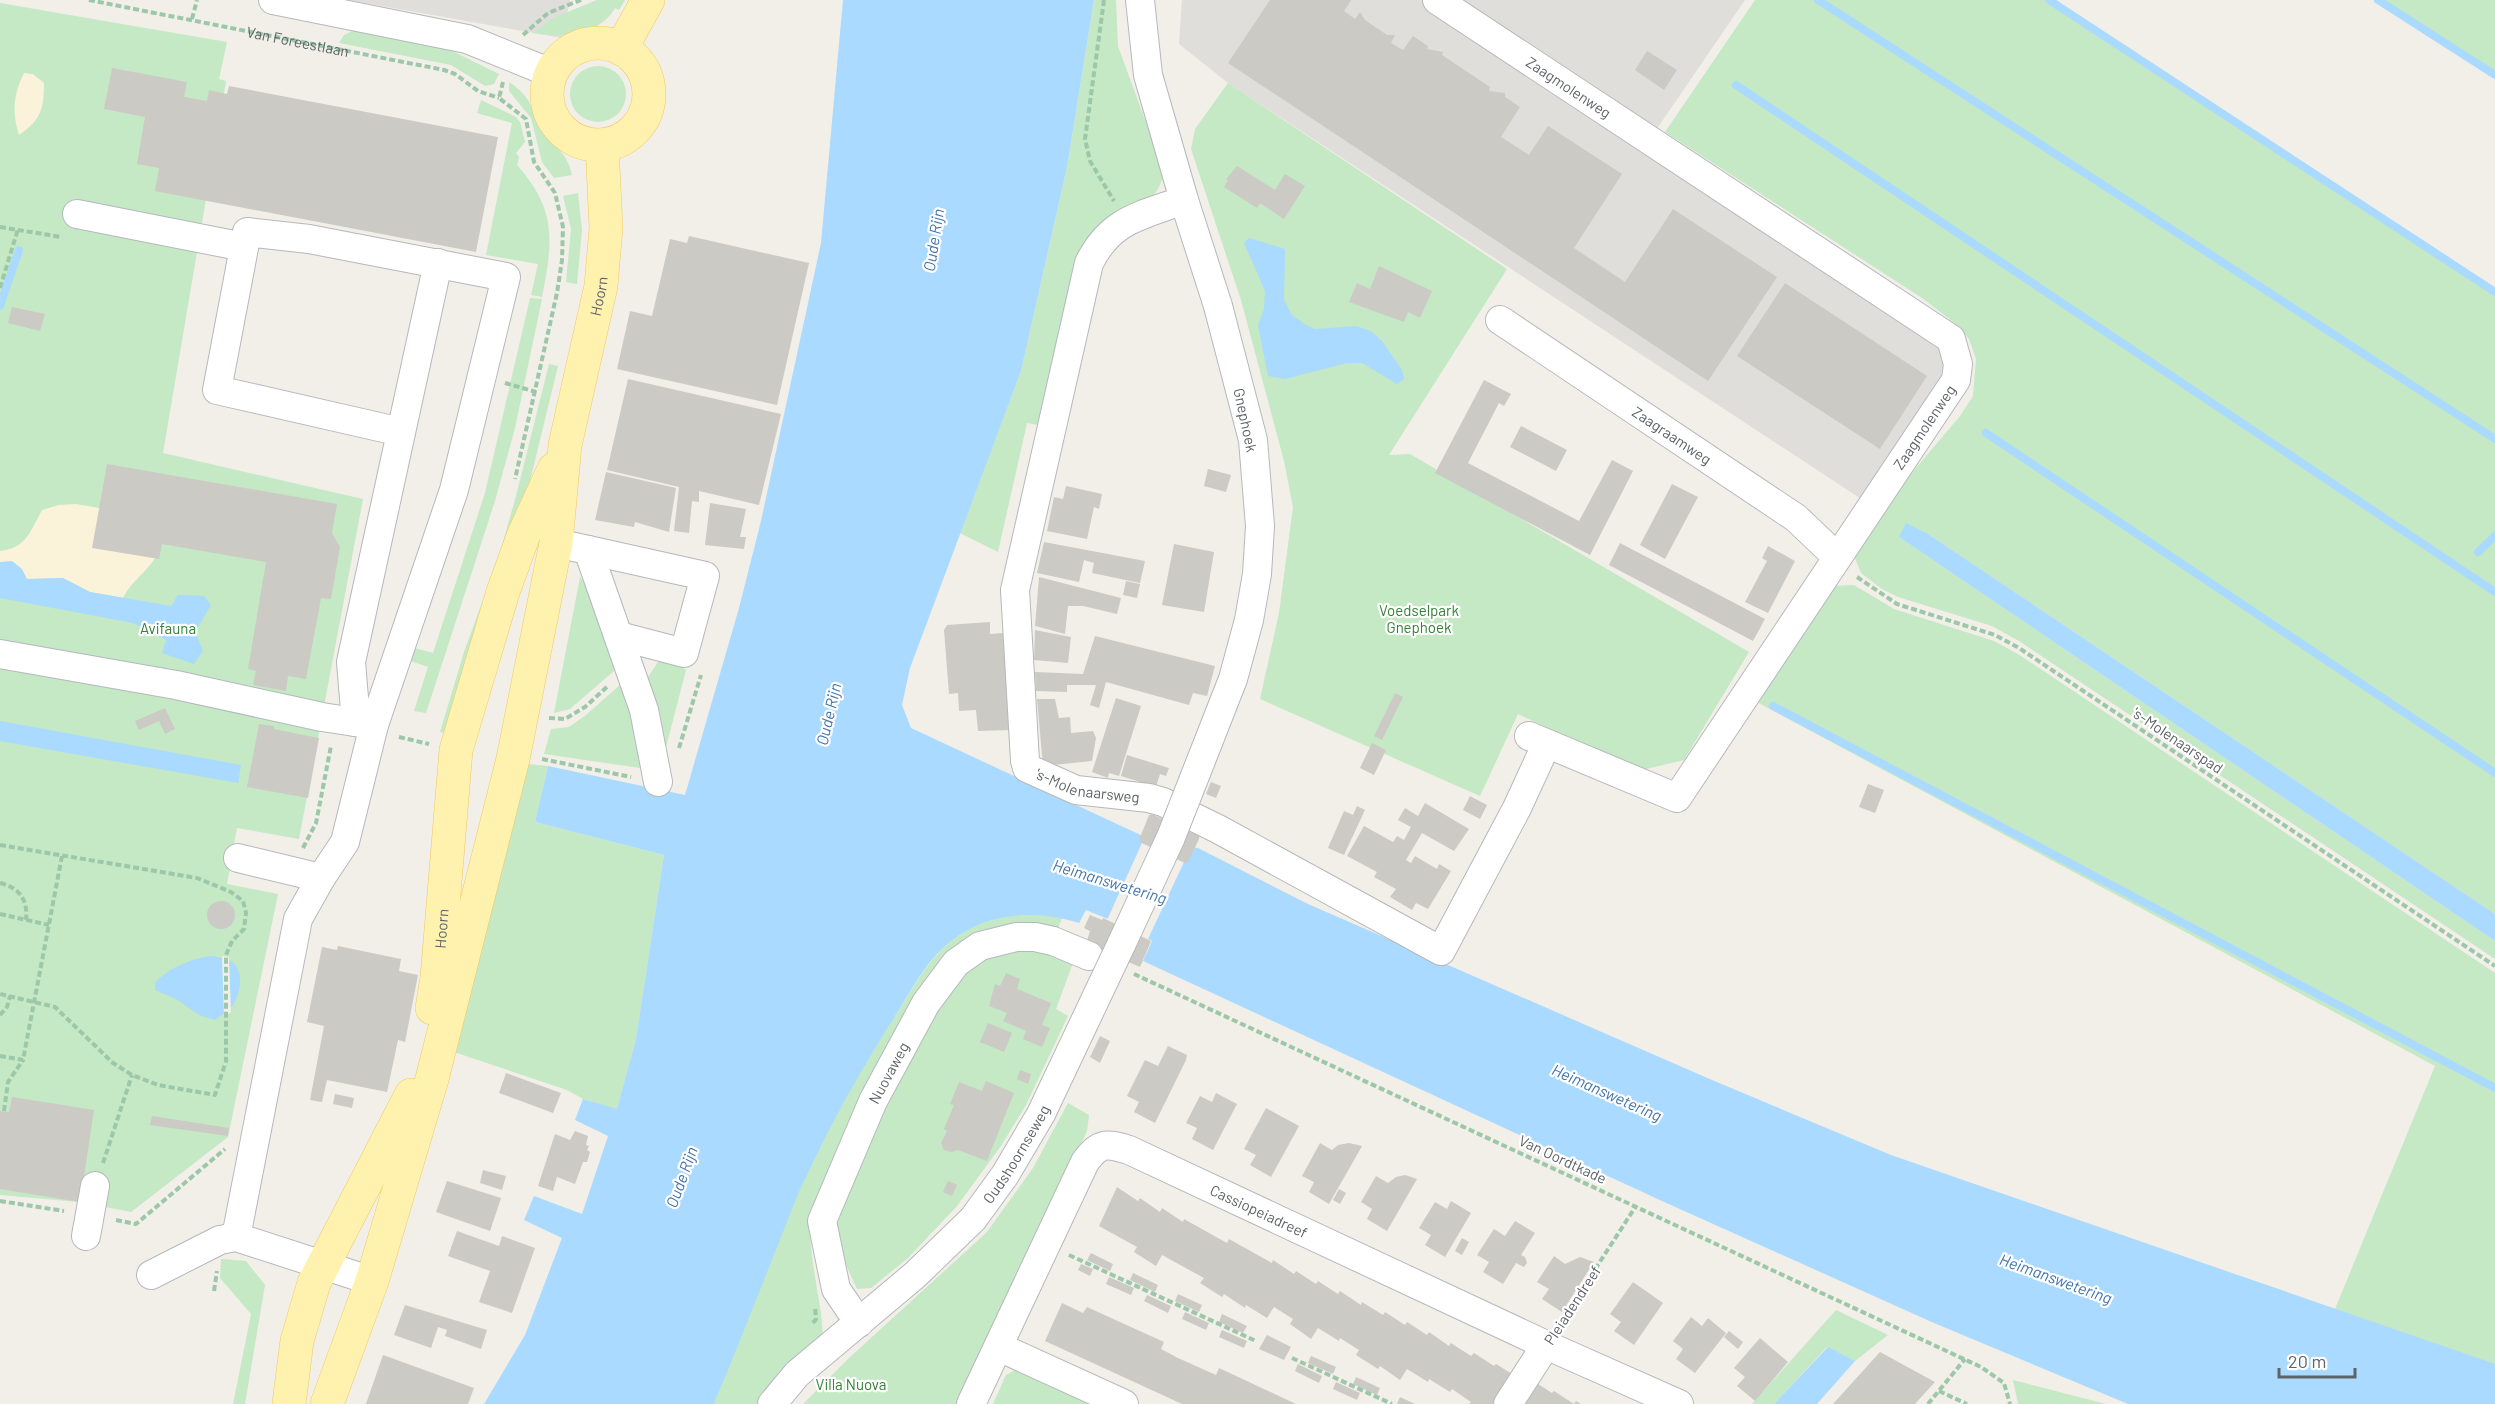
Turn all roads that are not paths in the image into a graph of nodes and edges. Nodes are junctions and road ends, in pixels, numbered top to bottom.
1 (273, 0) edge
2 (648, 0) edge
3 (1140, 0) edge
4 (1437, 0) edge
5 (621, 49) junction
6 (551, 73) junction
7 (602, 145) junction
8 (1184, 200) junction
9 (77, 214) dead end
10 (244, 247) junction
11 (438, 263) junction
12 (1500, 320) dead end
13 (401, 432) junction
14 (564, 445) junction
15 (556, 543) junction
16 (588, 550) junction
17 (1838, 557) junction
18 (619, 636) junction
19 (0, 654) edge
20 (365, 724) junction
21 (1537, 741) joint
22 (658, 782) dead end
23 (1171, 837) joint
24 (238, 858) dead end
25 (321, 878) junction
26 (1089, 956) dead end
27 (95, 1186) road end
28 (88, 1226) road end
29 (236, 1237) junction
30 (322, 1264) junction
31 (151, 1275) dead end
32 (372, 1281) junction
33 (859, 1323) junction
34 (1546, 1345) junction
35 (999, 1347) junction
36 (289, 1404) edge
37 (327, 1404) edge
38 (772, 1404) edge
39 (971, 1404) edge
40 (1124, 1404) edge
41 (1508, 1404) edge
42 (1678, 1404) edge

1 - 6 street
2 - 5 main road
3 - 8 street, Gnephoek
4 - 17 street, Zaagmolenweg
5 - 6 main road
5 - 7 main road
6 - 7 main road
7 - 14 main road, Hoorn
8 - 21 street, 's-Molenaarsweg
8 - 23 street, Gnephoek, bridge
9 - 10 street
10 - 11 street
10 - 13 street
11 - 13 street
11 - 20 street
12 - 17 street, Zaagraamweg
13 - 20 street
14 - 15 main road, Hoorn
14 - 30 main road, Hoorn
15 - 16 street
15 - 32 main road, Hoorn
16 - 18 street
16 - 18 street
17 - 21 street, Zaagmolenweg
18 - 22 street
19 - 20 street
20 - 25 street
23 - 33 street, Oudshoornseweg, bridge
24 - 25 street
25 - 29 street
26 - 33 street, Nuovaweg
27 - 28 street
29 - 30 street
29 - 31 street
30 - 32 street
30 - 36 main road, Hoorn
32 - 37 main road, Hoorn
33 - 38 street, Oudshoornseweg
34 - 35 street, Cassiopeiadreef
34 - 41 street, Pleiadendreef
34 - 42 street, Cassiopeiadreef
35 - 39 street, Cassiopeiadreef
35 - 40 street

